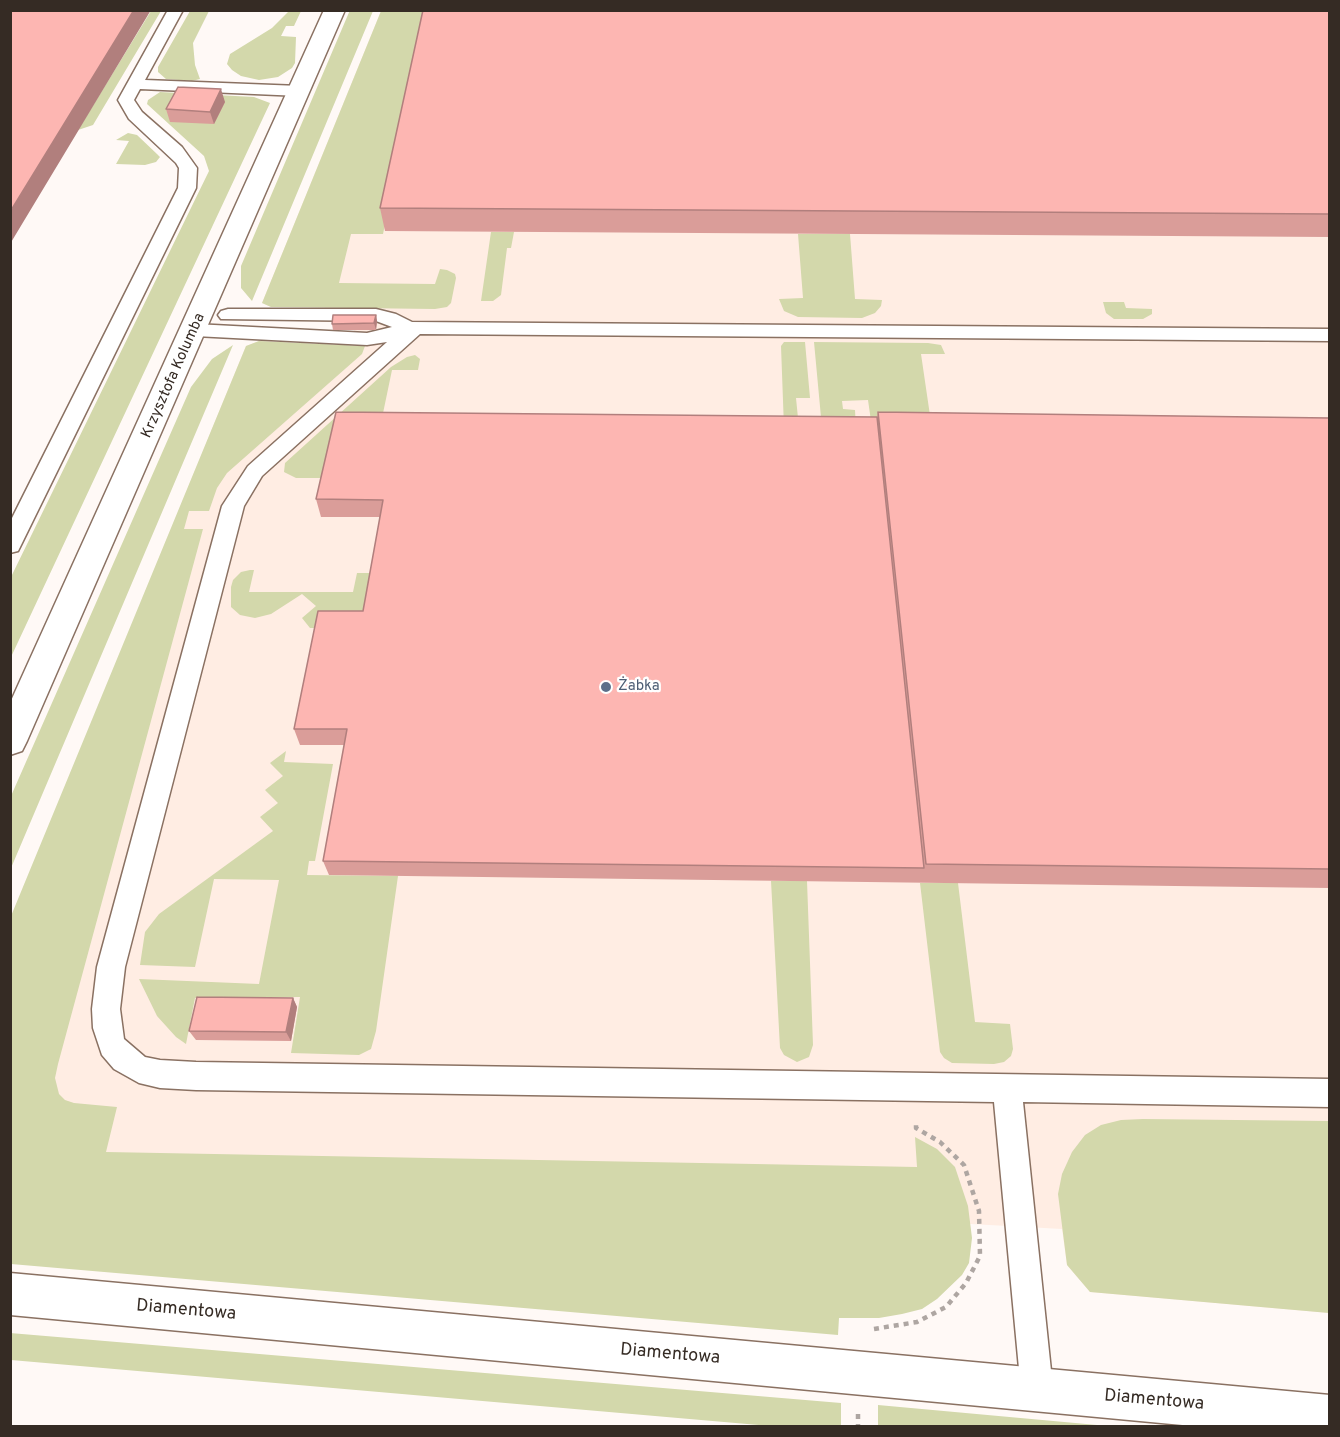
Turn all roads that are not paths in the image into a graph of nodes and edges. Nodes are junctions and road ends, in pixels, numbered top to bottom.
1 (176, 10) edge
2 (335, 10) edge
3 (134, 84) junction
4 (300, 91) junction
5 (198, 322) junction
6 (412, 328) junction
7 (1329, 335) edge
8 (10, 545) edge
9 (10, 741) edge
10 (1007, 1089) junction
11 (1329, 1093) edge
12 (10, 1294) edge
13 (1037, 1390) junction
14 (1329, 1417) edge

1 - 3 lane
2 - 4 street, Krzysztofa Kolumba
3 - 4 lane
3 - 8 lane
4 - 5 street, Krzysztofa Kolumba
5 - 6 lane
5 - 9 street, Krzysztofa Kolumba
6 - 7 lane
6 - 10 lane
10 - 11 lane
10 - 13 lane
12 - 13 street, Diamentowa
13 - 14 street, Diamentowa

